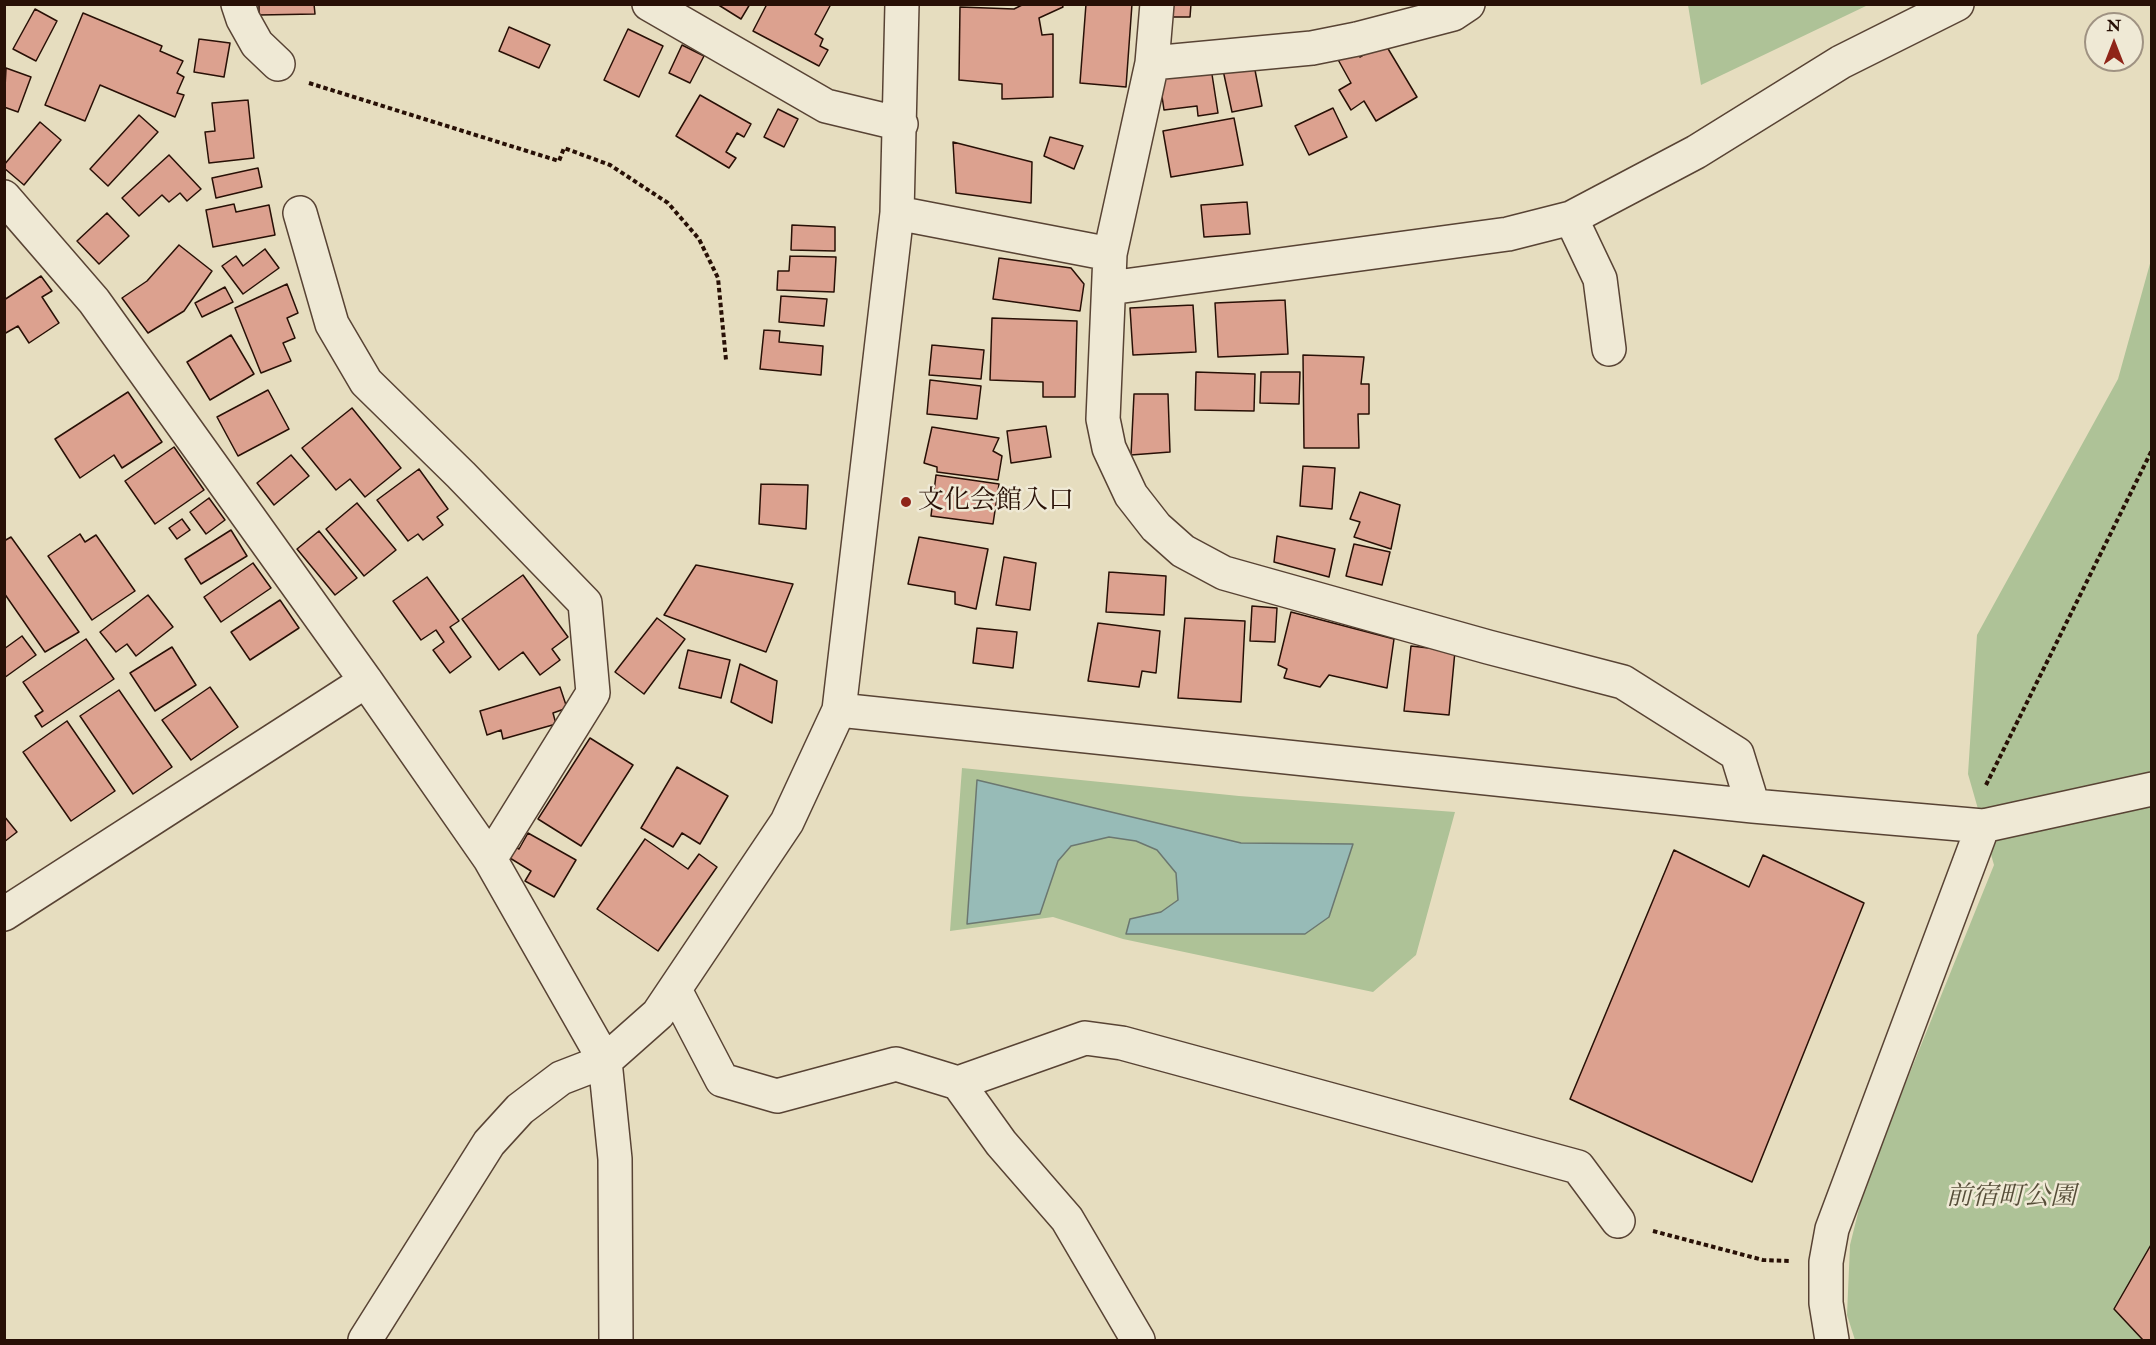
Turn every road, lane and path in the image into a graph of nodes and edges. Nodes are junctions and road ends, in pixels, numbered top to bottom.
1 (238, 4) edge
2 (649, 4) edge
3 (902, 4) edge
4 (1157, 4) edge
5 (1468, 4) edge
6 (1957, 4) edge
7 (1152, 63) junction
8 (278, 64) joint
9 (901, 124) junction
10 (4, 197) edge
11 (300, 213) dead end
12 (897, 213) junction
13 (1571, 218) junction
14 (1110, 254) junction
15 (1109, 288) junction
16 (1609, 349) dead end
17 (726, 360) dead end
18 (2151, 450) edge
19 (366, 681) junction
20 (839, 710) junction
21 (1984, 789) dead end
22 (2151, 789) edge
23 (1754, 806) junction
24 (1983, 826) junction
25 (490, 859) junction
26 (4, 914) edge
27 (675, 990) junction
28 (605, 1061) junction
29 (958, 1083) junction
30 (1618, 1221) joint
31 (1826, 1262) junction
32 (364, 1341) edge
33 (616, 1341) edge
34 (1138, 1341) edge
35 (1832, 1341) edge

1 - 8 street
2 - 9 street
3 - 9 street
4 - 7 street
5 - 7 street
6 - 13 street
7 - 14 street
8 - 17 path
9 - 12 street
10 - 19 street
11 - 25 street
12 - 14 street
12 - 20 street
13 - 15 street
13 - 16 street
14 - 15 street
15 - 23 street
18 - 21 path
19 - 25 street
19 - 26 street
20 - 23 street
20 - 27 street
22 - 24 street
23 - 24 street
24 - 31 street
25 - 28 street
27 - 28 street
27 - 29 street
28 - 32 street
28 - 33 street
29 - 30 street
29 - 34 street
30 - 31 path
31 - 35 street

